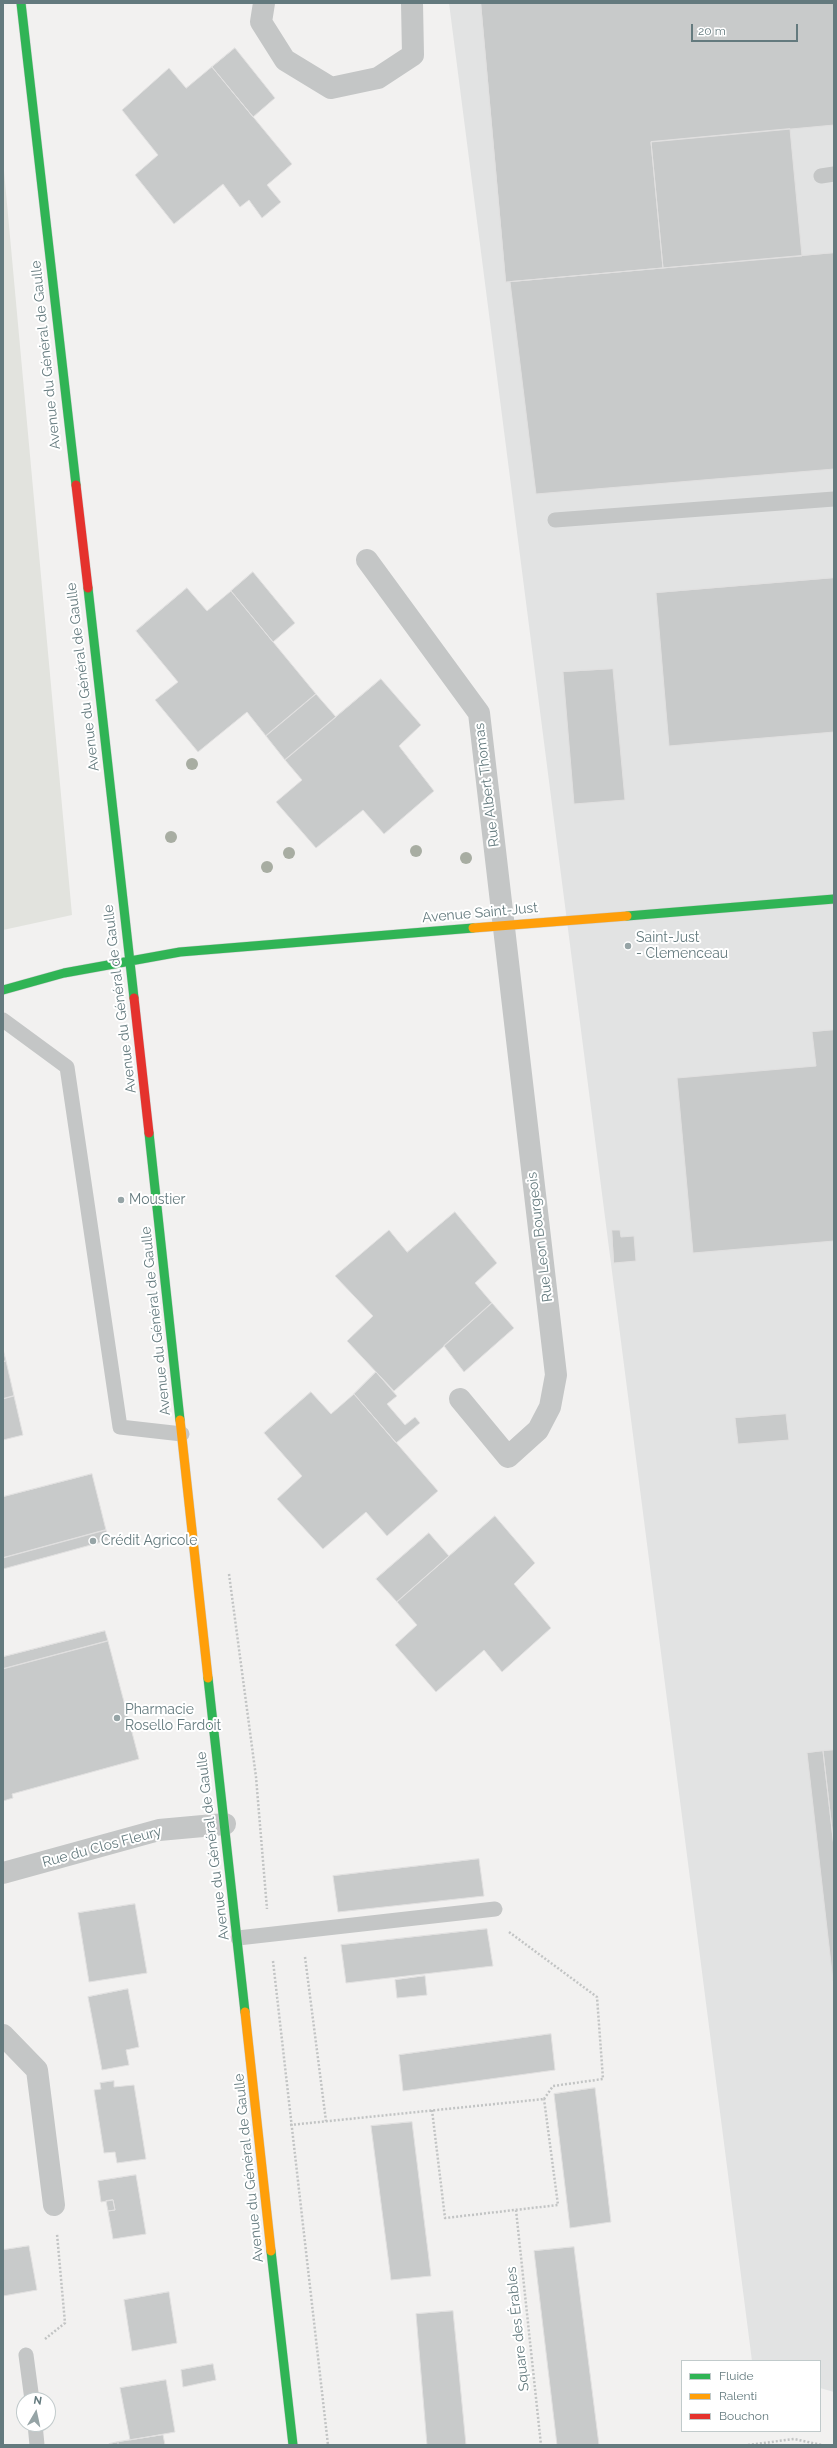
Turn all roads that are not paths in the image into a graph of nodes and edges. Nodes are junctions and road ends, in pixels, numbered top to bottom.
1 (21, 3) edge
2 (264, 3) edge
3 (412, 3) edge
4 (834, 499) edge
5 (555, 520) dead end
6 (367, 560) dead end
7 (834, 899) edge
8 (503, 925) junction
9 (129, 962) junction
10 (3, 990) edge
11 (3, 1020) edge
12 (460, 1399) dead end
13 (182, 1434) junction
14 (225, 1824) junction
15 (3, 1873) edge
16 (495, 1910) road end
17 (238, 1938) junction
18 (3, 2035) edge
19 (54, 2205) road end
20 (26, 2354) road end
21 (31, 2392) edge
22 (36, 2432) edge
23 (37, 2445) edge
24 (293, 2445) edge

1 - 9 street, Avenue du Général de Gaulle
2 - 3 street
4 - 5 lane
6 - 8 street, Rue Albert Thomas
7 - 8 street, Avenue Saint-Just
8 - 9 street, Avenue Saint-Just
8 - 12 street, Rue Leon Bourgeois
9 - 10 street, Avenue Saint-Just
9 - 13 street, Avenue du Général de Gaulle
11 - 13 lane
13 - 14 street, Avenue du Général de Gaulle
14 - 15 street, Rue du Clos Fleury
14 - 17 street, Avenue du Général de Gaulle
16 - 17 lane
17 - 24 street, Avenue du Général de Gaulle
18 - 19 street
20 - 21 lane
22 - 23 lane

